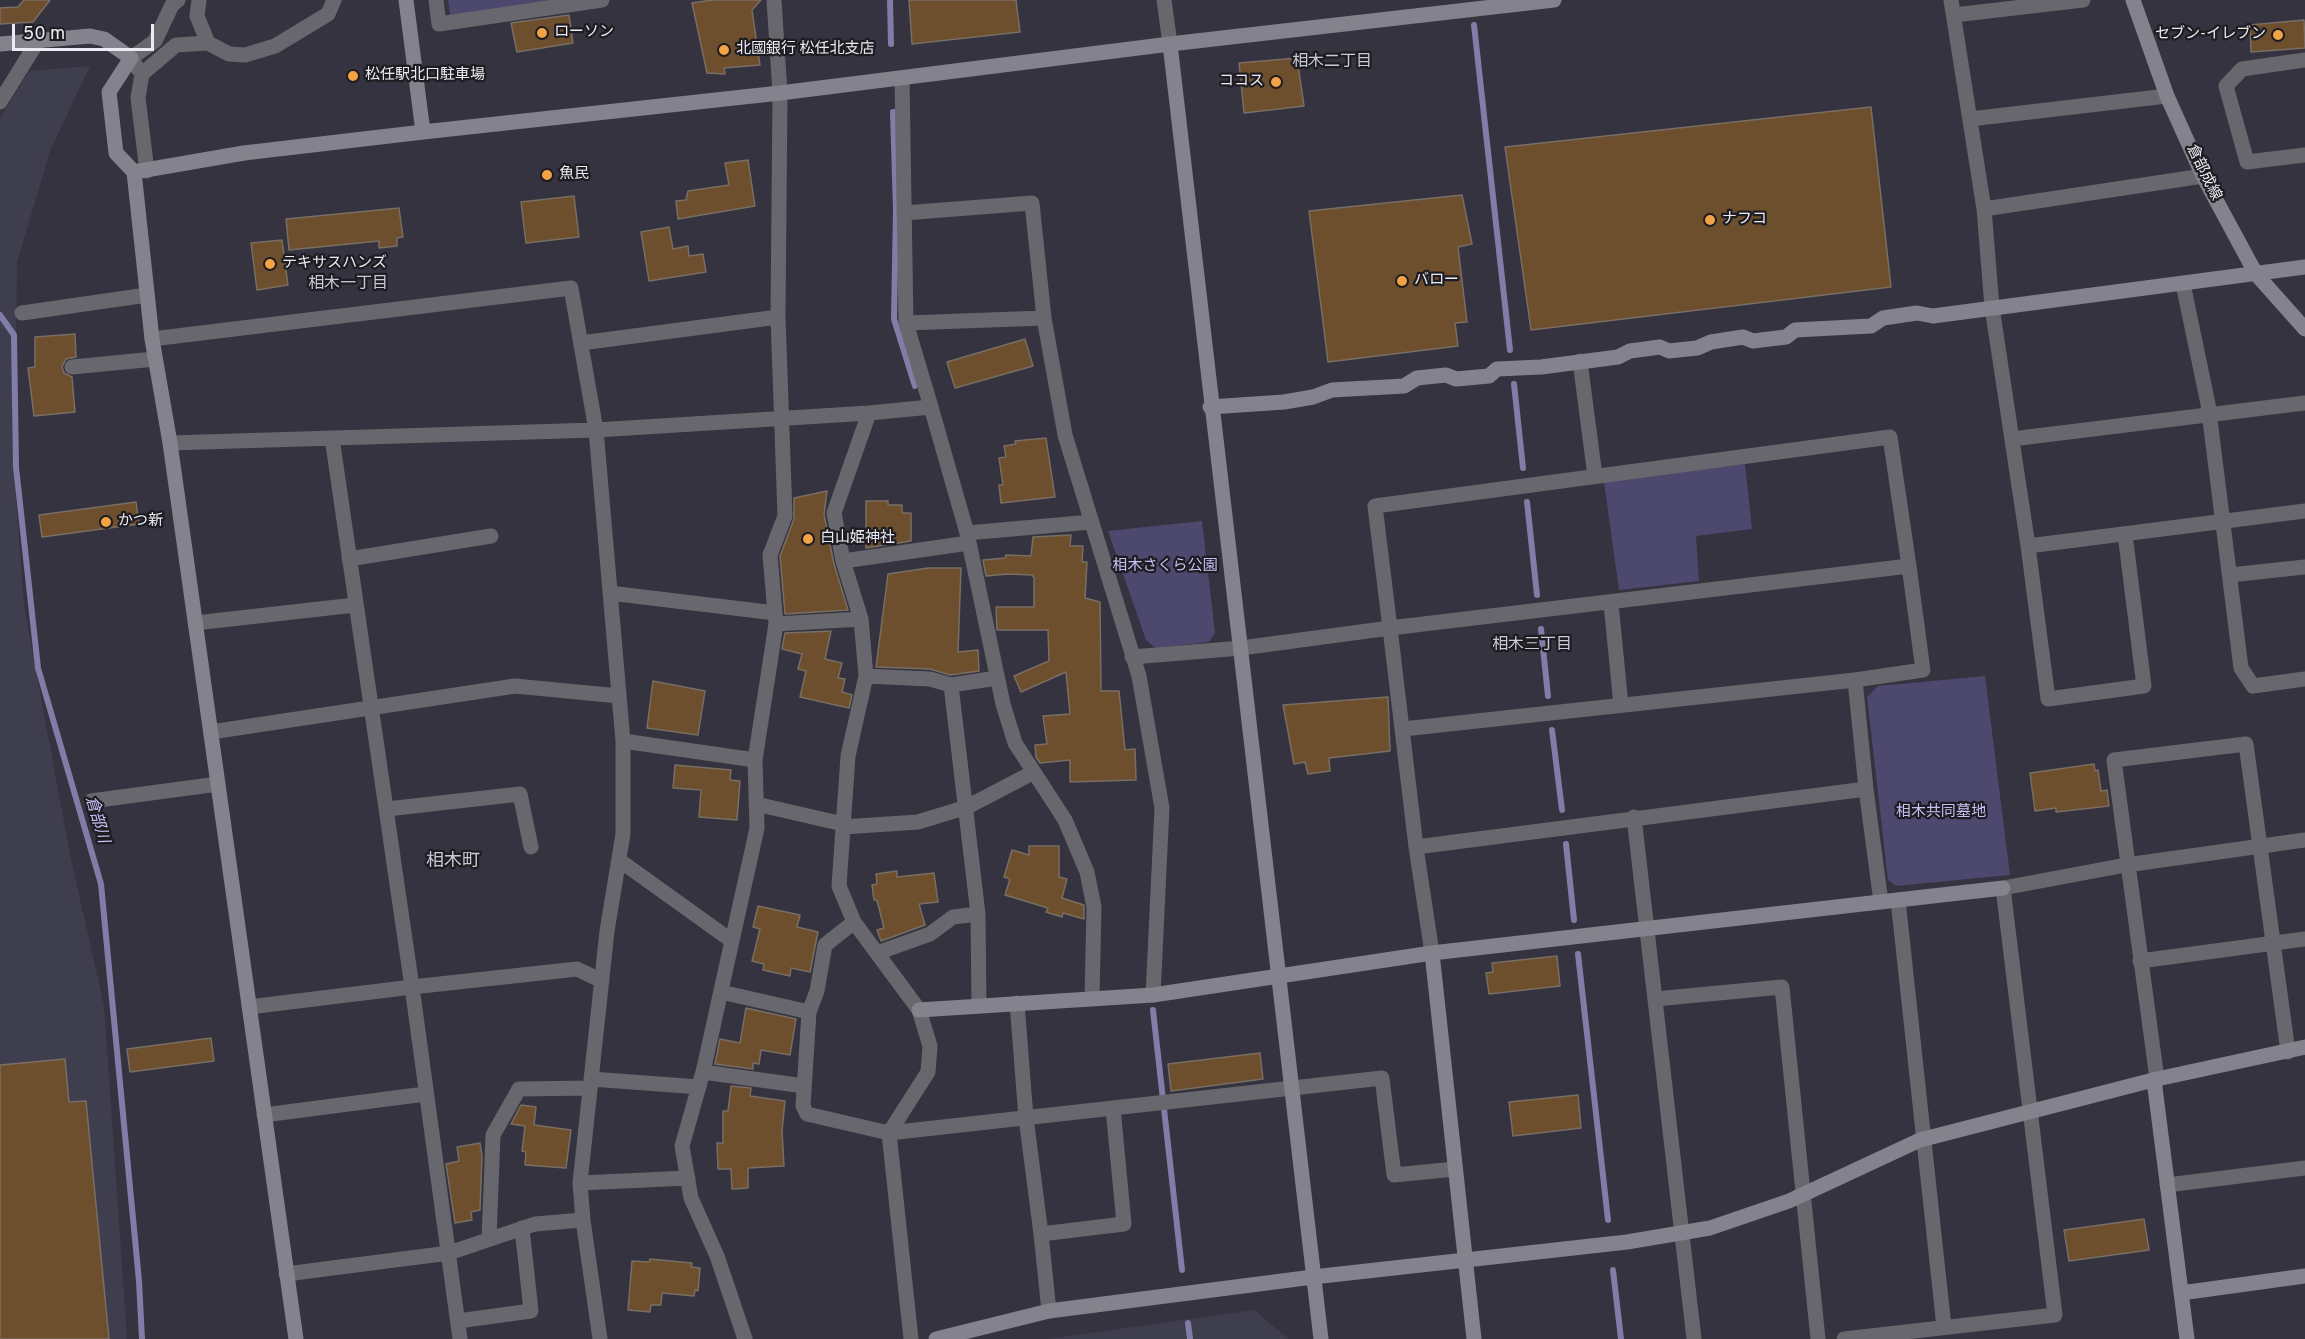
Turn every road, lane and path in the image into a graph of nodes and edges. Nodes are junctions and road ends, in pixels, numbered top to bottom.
1 (178, 0) edge
2 (199, 0) edge
3 (334, 0) edge
4 (406, 0) edge
5 (436, 0) edge
6 (603, 0) edge
7 (774, 0) edge
8 (1164, 0) edge
9 (1554, 0) edge
10 (2083, 0) edge
11 (2133, 0) edge
12 (1538, 1) edge
13 (1953, 8) edge
14 (39, 39) junction
15 (208, 43) junction
16 (0, 44) edge
17 (1170, 44) junction
18 (131, 58) junction
19 (2305, 60) edge
20 (142, 74) junction
21 (902, 78) junction
22 (780, 93) junction
23 (2167, 96) junction
24 (0, 102) edge
25 (1970, 119) junction
26 (423, 132) junction
27 (2305, 155) edge
28 (140, 171) junction
29 (2203, 176) junction
30 (1984, 209) junction
31 (904, 213) junction
32 (2305, 267) edge
33 (2256, 274) junction
34 (2184, 284) junction
35 (147, 295) junction
36 (1992, 307) junction
37 (22, 314) dead end
38 (778, 317) junction
39 (1044, 318) junction
40 (906, 323) junction
41 (2305, 329) edge
42 (152, 339) junction
43 (581, 343) junction
44 (155, 359) junction
45 (1580, 361) junction
46 (72, 367) dead end
47 (2305, 402) edge
48 (931, 407) junction
49 (1210, 407) junction
50 (869, 413) junction
51 (2209, 415) junction
52 (781, 417) junction
53 (596, 430) junction
54 (332, 438) junction
55 (2012, 439) junction
56 (170, 443) junction
57 (1595, 476) junction
58 (2305, 511) edge
59 (1091, 522) junction
60 (2223, 522) junction
61 (2125, 534) junction
62 (491, 536) dead end
63 (968, 538) junction
64 (2028, 546) junction
65 (349, 559) junction
66 (843, 561) junction
67 (1909, 566) junction
68 (2305, 567) edge
69 (2230, 575) junction
70 (610, 593) junction
71 (355, 604) junction
72 (1611, 604) junction
73 (776, 619) junction
74 (861, 619) junction
75 (195, 623) junction
76 (1390, 628) junction
77 (1241, 648) junction
78 (1132, 657) junction
79 (866, 676) junction
80 (997, 678) junction
81 (2305, 679) edge
82 (1855, 680) junction
83 (951, 685) junction
84 (619, 696) junction
85 (1621, 705) junction
86 (370, 708) junction
87 (1402, 729) junction
88 (211, 732) junction
89 (623, 741) junction
90 (755, 760) junction
91 (1034, 772) junction
92 (218, 784) junction
93 (1866, 789) junction
94 (91, 801) dead end
95 (756, 804) junction
96 (967, 807) junction
97 (387, 809) junction
98 (1634, 817) junction
99 (843, 825) junction
100 (2305, 840) edge
101 (2262, 846) junction
102 (531, 847) dead end
103 (1416, 847) junction
104 (619, 860) junction
105 (2126, 866) junction
106 (2002, 888) junction
107 (1898, 900) junction
108 (1881, 902) junction
109 (978, 914) junction
110 (854, 922) junction
111 (1647, 929) junction
112 (2305, 939) edge
113 (732, 941) junction
114 (2274, 944) junction
115 (877, 953) junction
116 (1432, 953) junction
117 (2140, 962) junction
118 (1277, 976) junction
119 (602, 981) junction
120 (412, 987) junction
121 (721, 992) junction
122 (1153, 995) junction
123 (1092, 998) junction
124 (1655, 999) junction
125 (1017, 1003) junction
126 (979, 1006) junction
127 (249, 1007) junction
128 (919, 1010) junction
129 (809, 1012) junction
130 (2305, 1047) edge
131 (2288, 1052) junction
132 (703, 1072) junction
133 (2155, 1080) junction
134 (591, 1084) junction
135 (804, 1086) junction
136 (699, 1087) junction
137 (1290, 1088) junction
138 (425, 1094) junction
139 (1113, 1108) junction
140 (2030, 1110) junction
141 (264, 1115) junction
142 (1026, 1118) junction
143 (889, 1133) junction
144 (1923, 1139) junction
145 (2305, 1168) edge
146 (1455, 1169) junction
147 (688, 1178) junction
148 (580, 1183) junction
149 (2167, 1185) junction
150 (1803, 1195) junction
151 (583, 1220) junction
152 (522, 1228) junction
153 (1041, 1233) junction
154 (1682, 1233) junction
155 (489, 1239) junction
156 (449, 1252) junction
157 (1465, 1260) junction
158 (286, 1274) junction
159 (2305, 1276) edge
160 (1313, 1277) junction
161 (2181, 1293) junction
162 (1049, 1311) junction
163 (458, 1321) junction
164 (1937, 1332) edge
165 (296, 1339) edge
166 (460, 1339) edge
167 (600, 1339) edge
168 (745, 1339) edge
169 (911, 1339) edge
170 (936, 1339) edge
171 (1320, 1339) edge
172 (1474, 1339) edge
173 (1694, 1339) edge
174 (1818, 1339) edge
175 (1844, 1339) edge
176 (2187, 1339) edge

1 - 18 street
2 - 15 street
3 - 15 street
4 - 26 street
5 - 6 street
7 - 22 street
8 - 17 street
9 - 12 street
10 - 13 street
11 - 23 street, 倉部成線
12 - 17 street
13 - 25 street
14 - 16 street
14 - 18 street
14 - 24 street
15 - 20 street
17 - 21 street
17 - 49 street
18 - 20 street
18 - 28 street
19 - 27 street
20 - 28 street
21 - 22 street
21 - 31 street
22 - 26 street
22 - 38 street
23 - 25 street
23 - 29 street, 倉部成線
25 - 30 street
26 - 28 street
28 - 35 street
29 - 30 street
29 - 33 street, 倉部成線
30 - 36 street
31 - 39 street
31 - 40 street
32 - 33 street
33 - 34 street
33 - 41 street, 倉部成線
34 - 36 street
34 - 51 street
35 - 37 street
35 - 42 street
36 - 45 street
36 - 55 street
38 - 43 street
38 - 52 street
39 - 40 street
39 - 59 street
40 - 48 street
42 - 43 street
42 - 44 street
43 - 53 street
44 - 46 street
44 - 56 street
45 - 49 street
45 - 57 street
47 - 51 street
48 - 50 street
48 - 63 street
49 - 77 street
50 - 52 street
50 - 66 street
51 - 55 street
51 - 60 street
52 - 53 street
52 - 73 street
53 - 54 street
53 - 70 street
54 - 56 street
54 - 65 street
55 - 64 street
56 - 75 street
57 - 67 street
57 - 76 street
58 - 60 street
59 - 63 street
59 - 78 street
60 - 61 street
60 - 69 street
61 - 64 street
61 - 64 street
62 - 65 street
63 - 66 street
63 - 80 street
65 - 71 street
66 - 74 street
67 - 72 street
67 - 82 street
68 - 69 street
69 - 81 street
70 - 73 street
70 - 84 street
71 - 75 street
71 - 86 street
72 - 76 street
72 - 85 street
73 - 74 street
73 - 90 street
74 - 79 street
75 - 88 street
76 - 77 street
76 - 87 street
77 - 78 street
77 - 118 street
78 - 122 street
79 - 83 street
79 - 99 street
80 - 83 street
80 - 91 street
82 - 85 street
82 - 93 street
83 - 96 street
84 - 86 street
84 - 89 street
85 - 87 street
86 - 88 street
86 - 97 street
87 - 103 street
88 - 92 street
89 - 90 street
89 - 104 street
90 - 95 street
91 - 96 street
91 - 123 street
92 - 94 street
92 - 127 street
93 - 98 street
93 - 108 street
95 - 99 street
95 - 113 street
96 - 99 street
96 - 109 street
97 - 102 street
97 - 120 street
98 - 103 street
98 - 111 street
99 - 110 street
100 - 101 street
101 - 105 street
101 - 105 street
101 - 114 street
103 - 116 street
104 - 113 street
104 - 119 street
105 - 106 street
105 - 117 street
106 - 107 street
106 - 140 street
107 - 108 street
107 - 144 street
108 - 111 street
109 - 115 street
109 - 126 street
110 - 115 street
110 - 129 street
111 - 116 street
111 - 124 street
112 - 114 street
113 - 121 street
114 - 117 street
114 - 131 street
115 - 128 street
116 - 118 street
116 - 146 street
117 - 133 street
118 - 122 street
118 - 137 street
119 - 120 street
119 - 134 street
120 - 127 street
120 - 138 street
121 - 129 street
121 - 132 street
122 - 123 street
123 - 125 street
124 - 150 street
124 - 154 street
125 - 126 street
125 - 142 street
126 - 128 street
127 - 141 street
128 - 143 street
129 - 135 street
130 - 131 street
131 - 133 street
132 - 135 street
132 - 136 street
133 - 140 street
133 - 149 street
134 - 136 street
134 - 148 street
134 - 155 street
135 - 143 street
136 - 147 street
137 - 139 street
137 - 146 street
137 - 160 street
138 - 141 street
138 - 156 street
139 - 142 street
139 - 153 street
140 - 144 street
140 - 164 street
141 - 158 street
142 - 143 street
142 - 153 street
143 - 169 street
144 - 150 street
144 - 164 street
145 - 149 street
146 - 157 street
147 - 148 street
147 - 168 street
148 - 151 street
149 - 161 street
150 - 154 street
150 - 174 street
151 - 152 street
151 - 167 street
152 - 155 street
152 - 163 street
153 - 162 street
154 - 157 street
154 - 173 street
155 - 156 street
156 - 158 street
156 - 163 street
157 - 160 street
157 - 172 street
158 - 165 street
159 - 161 street
160 - 162 street
160 - 171 street
161 - 176 street
162 - 170 street
163 - 166 street
164 - 175 street

